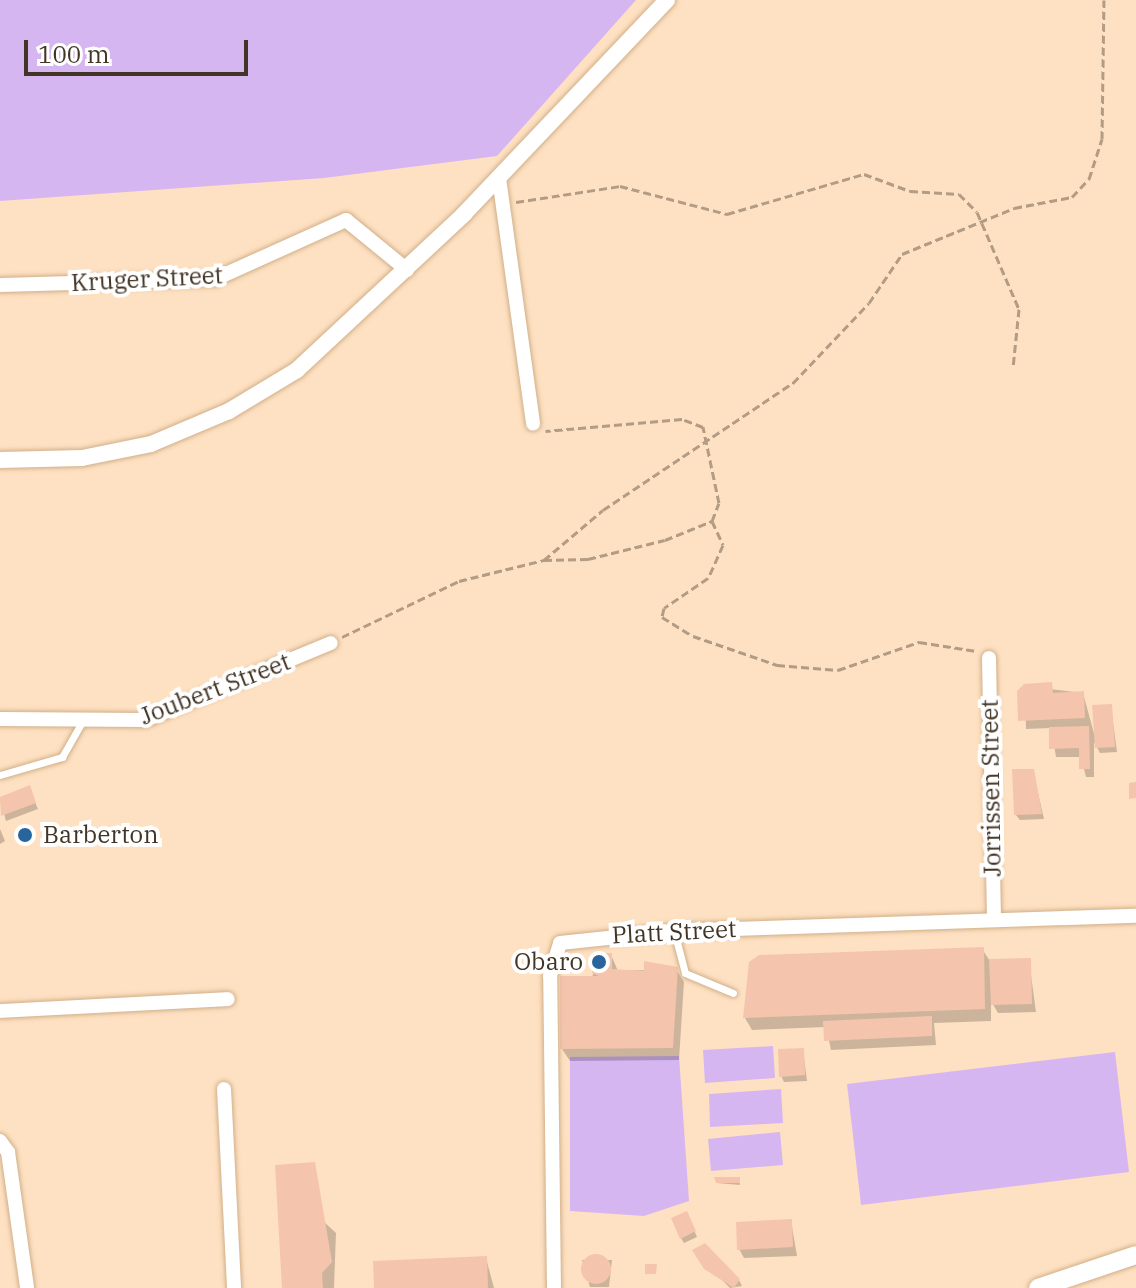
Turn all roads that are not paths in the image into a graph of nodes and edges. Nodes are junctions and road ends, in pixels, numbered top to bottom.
1 (667, 0) edge
2 (499, 178) junction
3 (407, 270) junction
4 (0, 285) edge
5 (533, 424) road end
6 (0, 460) edge
7 (331, 643) road end
8 (989, 658) road end
9 (0, 719) edge
10 (82, 722) junction
11 (0, 775) edge
12 (1136, 916) edge
13 (994, 918) junction
14 (674, 931) junction
15 (733, 993) dead end
16 (228, 999) dead end
17 (0, 1011) edge
18 (224, 1089) dead end
19 (0, 1141) edge
20 (1136, 1255) edge
21 (27, 1288) edge
22 (234, 1288) edge
23 (554, 1288) edge
24 (1038, 1288) edge

1 - 2 street
2 - 3 street
2 - 5 street
3 - 4 street, Kruger Street
3 - 6 street
7 - 10 street, Joubert Street
8 - 13 street, Jorrissen Street
9 - 10 street, Joubert Street
10 - 11 lane
12 - 13 street, Platt Street
13 - 14 street, Platt Street
14 - 15 lane
14 - 23 street, Platt Street
16 - 17 street
18 - 22 street
19 - 21 street
20 - 24 main road

